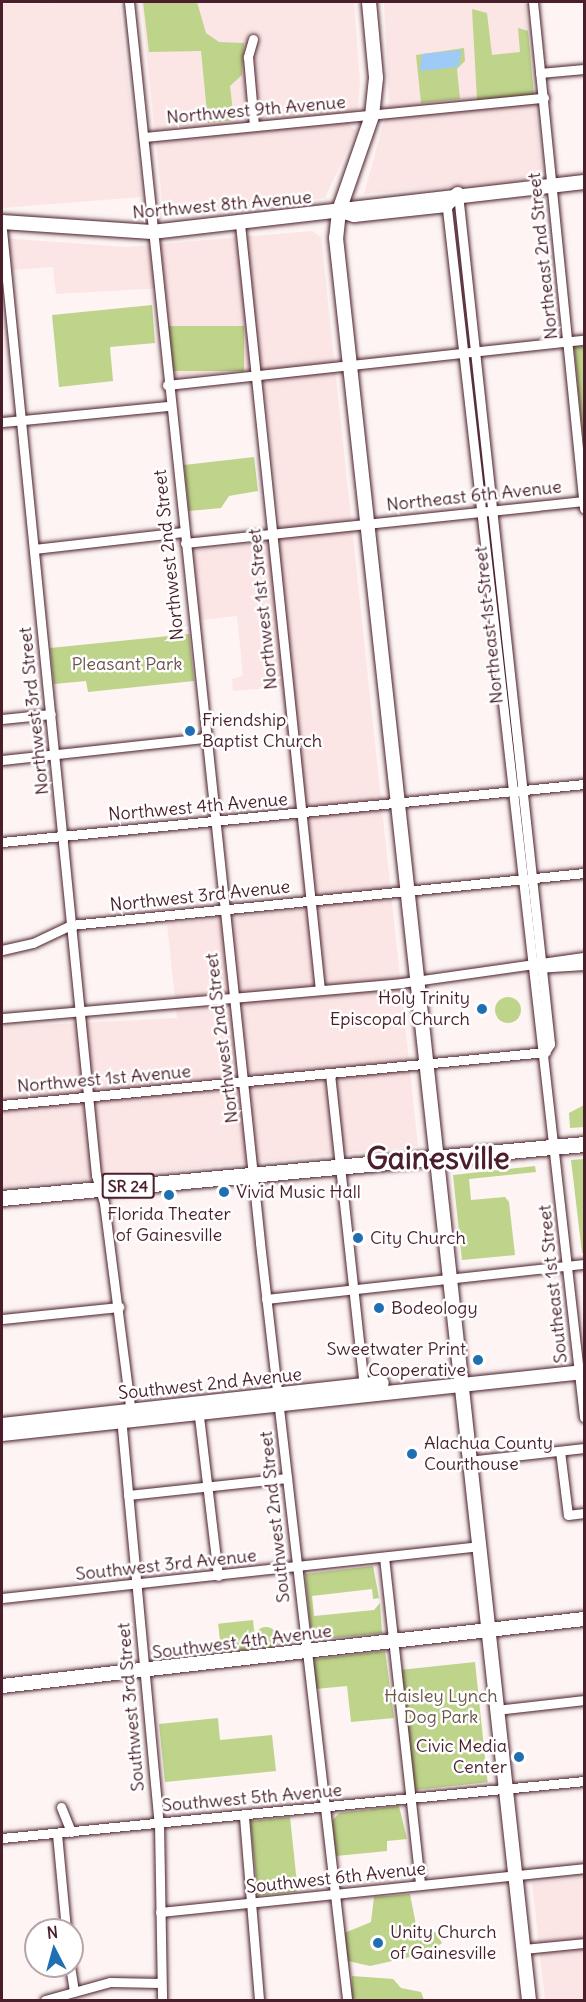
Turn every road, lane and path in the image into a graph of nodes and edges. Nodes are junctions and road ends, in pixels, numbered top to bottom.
1 (129, 2) edge
2 (369, 2) edge
3 (533, 2) edge
4 (254, 39) dead end
5 (585, 69) edge
6 (540, 73) junction
7 (543, 98) junction
8 (372, 116) junction
9 (254, 126) junction
10 (144, 137) junction
11 (585, 182) edge
12 (552, 185) junction
13 (450, 198) junction
14 (339, 211) junction
15 (2, 222) edge
16 (240, 224) junction
17 (2, 230) edge
18 (152, 232) junction
19 (469, 285) junction
20 (456, 286) junction
21 (585, 340) edge
22 (567, 341) junction
23 (477, 351) junction
24 (464, 352) junction
25 (350, 366) junction
26 (256, 376) junction
27 (167, 385) junction
28 (168, 406) junction
29 (21, 420) junction
30 (2, 422) edge
31 (485, 436) junction
32 (474, 437) junction
33 (584, 501) edge
34 (585, 508) edge
35 (494, 511) junction
36 (483, 512) junction
37 (367, 524) junction
38 (183, 532) junction
39 (272, 535) junction
40 (185, 543) junction
41 (34, 549) junction
42 (503, 600) junction
43 (492, 601) junction
44 (51, 714) junction
45 (515, 714) junction
46 (504, 715) junction
47 (2, 719) edge
48 (206, 738) junction
49 (55, 754) junction
50 (2, 760) edge
51 (585, 784) edge
52 (523, 790) junction
53 (512, 791) junction
54 (397, 804) junction
55 (302, 813) junction
56 (215, 821) junction
57 (63, 836) junction
58 (2, 842) edge
59 (585, 873) edge
60 (532, 878) junction
61 (521, 879) junction
62 (406, 892) junction
63 (311, 901) junction
64 (224, 909) junction
65 (71, 925) junction
66 (2, 950) edge
67 (585, 957) edge
68 (585, 965) edge
69 (538, 966) junction
70 (416, 980) junction
71 (320, 990) junction
72 (234, 1000) junction
73 (79, 1011) junction
74 (2, 1018) edge
75 (545, 1052) junction
76 (425, 1064) junction
77 (330, 1074) junction
78 (245, 1082) junction
79 (88, 1098) junction
80 (2, 1106) edge
81 (585, 1144) edge
82 (555, 1147) junction
83 (435, 1161) junction
84 (340, 1171) junction
85 (255, 1175) junction
86 (100, 1189) junction
87 (2, 1198) edge
88 (585, 1264) edge
89 (568, 1266) junction
90 (447, 1279) junction
91 (353, 1289) junction
92 (266, 1299) junction
93 (119, 1307) junction
94 (2, 1319) edge
95 (582, 1368) edge
96 (459, 1380) junction
97 (364, 1385) junction
98 (278, 1399) junction
99 (198, 1408) junction
100 (126, 1416) junction
101 (585, 1417) edge
102 (2, 1425) edge
103 (27, 1427) junction
104 (2, 1434) edge
105 (585, 1448) edge
106 (560, 1450) junction
107 (468, 1461) junction
108 (287, 1478) junction
109 (207, 1486) junction
110 (128, 1495) junction
111 (585, 1513) edge
112 (478, 1546) junction
113 (384, 1557) junction
114 (297, 1567) junction
115 (218, 1576) junction
116 (136, 1585) junction
117 (2, 1598) edge
118 (585, 1619) edge
119 (487, 1629) junction
120 (392, 1641) junction
121 (306, 1652) junction
122 (143, 1672) junction
123 (2, 1686) edge
124 (585, 1700) edge
125 (496, 1710) junction
126 (585, 1780) edge
127 (505, 1788) junction
128 (409, 1798) junction
129 (61, 1807) dead end
130 (322, 1809) junction
131 (244, 1817) junction
132 (159, 1823) junction
133 (71, 1832) junction
134 (57, 1834) junction
135 (2, 1838) edge
136 (585, 1868) edge
137 (515, 1876) junction
138 (420, 1885) junction
139 (332, 1894) junction
140 (250, 1903) junction
141 (160, 1912) junction
142 (65, 1918) edge
143 (585, 1943) edge
144 (523, 1948) junction
145 (72, 1978) edge
146 (161, 1983) junction
147 (74, 1992) junction
148 (347, 1998) dead end
149 (45, 2001) edge
150 (162, 2001) edge
151 (259, 2001) edge
152 (529, 2001) edge

1 - 10 street, Northwest 2nd Street
2 - 8 main road
3 - 6 street, Northeast 2nd Street
4 - 9 street
5 - 6 street
6 - 7 street, Northeast 2nd Street
7 - 8 street, Northwest 9th Avenue
7 - 12 street, Northeast 2nd Street
8 - 9 street, Northwest 9th Avenue
8 - 14 main road
9 - 10 street, Northwest 9th Avenue
10 - 18 street, Northwest 2nd Street
11 - 12 main road, Northwest 8th Avenue
12 - 13 main road, Northwest 8th Avenue
12 - 22 street, Northeast 2nd Street
13 - 14 main road, Northwest 8th Avenue
13 - 19 street, Northeast 1st Street
13 - 20 street, Northeast 1st Street
14 - 16 main road, Northwest 8th Avenue
14 - 25 main road
15 - 18 main road, Northwest 8th Avenue
16 - 18 main road, Northwest 8th Avenue
16 - 26 street, Northwest 1st Street
17 - 29 street, Northwest 3rd Street
18 - 27 street, Northwest 2nd Street
19 - 20 street
19 - 23 street, Northeast 1st Street
20 - 24 street, Northeast 1st Street
21 - 22 street
22 - 23 street
22 - 33 street, Northeast 2nd Street
23 - 24 street
23 - 31 street, Northeast 1st Street
24 - 25 street
24 - 32 street, Northeast 1st Street
25 - 26 street
25 - 37 main road
26 - 27 street
26 - 39 street, Northwest 1st Street
27 - 28 street, Northwest 2nd Street
28 - 29 street
28 - 38 street, Northwest 2nd Street
29 - 30 street
29 - 41 street, Northwest 3rd Street
31 - 32 street
31 - 35 street, Northeast 1st Street
32 - 36 street, Northeast 1st Street
33 - 34 street, Northeast 2nd Street
33 - 35 street, Northeast 6th Avenue
35 - 36 street, Northeast 6th Avenue
35 - 42 street, Northeast 1st Street
36 - 37 street, Northeast 6th Avenue
36 - 43 street, Northeast 1st Street
37 - 39 street, Northeast 6th Avenue
37 - 54 main road
38 - 40 street, Northwest 2nd Street
38 - 41 street
39 - 40 street, Northeast 6th Avenue
39 - 55 street, Northwest 1st Street
40 - 48 street, Northwest 2nd Street
41 - 44 street, Northwest 3rd Street
42 - 43 street
42 - 45 street, Northeast 1st Street
43 - 46 street, Northeast 1st Street
44 - 47 street
44 - 49 street, Northwest 3rd Street
45 - 46 street
45 - 52 street, Northeast 1st Street
46 - 53 street, Northeast 1st Street
48 - 49 street
48 - 56 street, Northwest 2nd Street
49 - 50 street
49 - 57 street, Northwest 3rd Street
51 - 52 street, Northwest 4th Avenue
52 - 53 street, Northwest 4th Avenue
52 - 60 street, Northeast 1st Street
53 - 54 street, Northwest 4th Avenue
53 - 61 street, Northeast 1st Street
54 - 55 street, Northwest 4th Avenue
54 - 62 main road
55 - 56 street, Northwest 4th Avenue
55 - 63 street, Northwest 1st Street
56 - 57 street, Northwest 4th Avenue
56 - 64 street, Northwest 2nd Street
57 - 58 street, Northwest 4th Avenue
57 - 65 street, Northwest 3rd Street
59 - 60 street, Northwest 3rd Avenue
60 - 61 street, Northwest 3rd Avenue
60 - 69 street, Northeast 1st Street
61 - 62 street, Northwest 3rd Avenue
61 - 69 street, Northeast 1st Street
62 - 63 street, Northwest 3rd Avenue
62 - 70 main road
63 - 64 street, Northwest 3rd Avenue
63 - 71 street, Northwest 1st Street
64 - 65 street, Northwest 3rd Avenue
64 - 72 street, Northwest 2nd Street
65 - 66 street, Northwest 3rd Avenue
65 - 73 street, Northwest 3rd Street
67 - 69 street
68 - 69 street
69 - 70 street
69 - 75 street, Northeast 1st Street
70 - 71 street
70 - 76 main road
71 - 72 street
72 - 73 street
72 - 78 street, Northwest 2nd Street
73 - 74 street
73 - 79 street, Northwest 3rd Street
75 - 76 street, Northwest 1st Avenue
75 - 82 street, Northeast 1st Street
76 - 77 street, Northwest 1st Avenue
76 - 83 main road
77 - 78 street, Northwest 1st Avenue
77 - 84 street
78 - 79 street, Northwest 1st Avenue
78 - 85 street, Northwest 2nd Street
79 - 80 street, Northwest 1st Avenue
79 - 86 street, Northwest 3rd Street
81 - 82 main road
82 - 83 main road
82 - 89 street, Southeast 1st Street
83 - 84 main road, SR 24
83 - 90 main road
84 - 85 main road, SR 24
84 - 91 street
85 - 86 main road, SR 24
85 - 92 street, Southwest 2nd Street
86 - 87 main road, SR 24
86 - 93 street, Southwest 3rd Street
88 - 89 street
89 - 90 street
89 - 95 street, Southeast 1st Street
90 - 91 street
90 - 96 main road
91 - 92 street
91 - 97 street
92 - 98 street, Southwest 2nd Street
93 - 94 street
93 - 100 street, Southwest 3rd Street
95 - 96 main road
95 - 101 street, Southeast 1st Street
96 - 97 main road, Southwest 2nd Avenue
96 - 98 main road
96 - 107 main road
97 - 98 main road, Southwest 2nd Avenue
98 - 99 main road, Southwest 2nd Avenue
98 - 108 street, Southwest 2nd Street
99 - 100 main road, Southwest 2nd Avenue
99 - 109 street
100 - 103 main road, Southwest 2nd Avenue
100 - 110 street, Southwest 3rd Street
102 - 103 main road, Southwest 2nd Avenue
103 - 104 main road, Southwest 2nd Avenue
105 - 106 street
106 - 107 street
106 - 111 street
107 - 112 main road
108 - 109 street
108 - 114 street, Southwest 2nd Street
109 - 110 street
109 - 115 street
110 - 116 street, Southwest 3rd Street
112 - 113 street, Southwest 3rd Avenue
112 - 119 main road
113 - 114 street, Southwest 3rd Avenue
113 - 120 street
114 - 115 street, Southwest 3rd Avenue
114 - 121 street, Southwest 2nd Street
115 - 116 street, Southwest 3rd Avenue
116 - 117 street, Southwest 3rd Avenue
116 - 122 street, Southwest 3rd Street
118 - 119 main road, Southwest 4th Avenue
119 - 120 main road, Southwest 4th Avenue
119 - 125 main road
120 - 121 main road, Southwest 4th Avenue
120 - 128 street
121 - 122 main road, Southwest 4th Avenue
121 - 130 street, Southwest 2nd Street
122 - 123 main road, Southwest 4th Avenue
122 - 132 street, Southwest 3rd Street
124 - 125 street
125 - 127 main road
126 - 127 street, Southwest 5th Avenue
127 - 128 street, Southwest 5th Avenue
127 - 137 main road
128 - 130 street, Southwest 5th Avenue
128 - 138 street
129 - 133 street
130 - 131 street, Southwest 5th Avenue
130 - 139 street, Southwest 2nd Street
131 - 132 street, Southwest 5th Avenue
131 - 140 street
132 - 133 street, Southwest 5th Avenue
132 - 141 street, Southwest 3rd Street
133 - 134 street, Southwest 5th Avenue
134 - 135 street, Southwest 5th Avenue
134 - 142 street
136 - 137 street, Southwest 6th Avenue
137 - 138 street, Southwest 6th Avenue
137 - 144 main road
138 - 139 street, Southwest 6th Avenue
139 - 140 street, Southwest 6th Avenue
139 - 148 street, Southwest 2nd Street
140 - 141 street, Southwest 6th Avenue
140 - 151 street
141 - 146 street, Southwest 3rd Street
143 - 144 street
144 - 152 main road
145 - 147 street
146 - 147 street
146 - 150 street, Southwest 3rd Street
147 - 149 street

